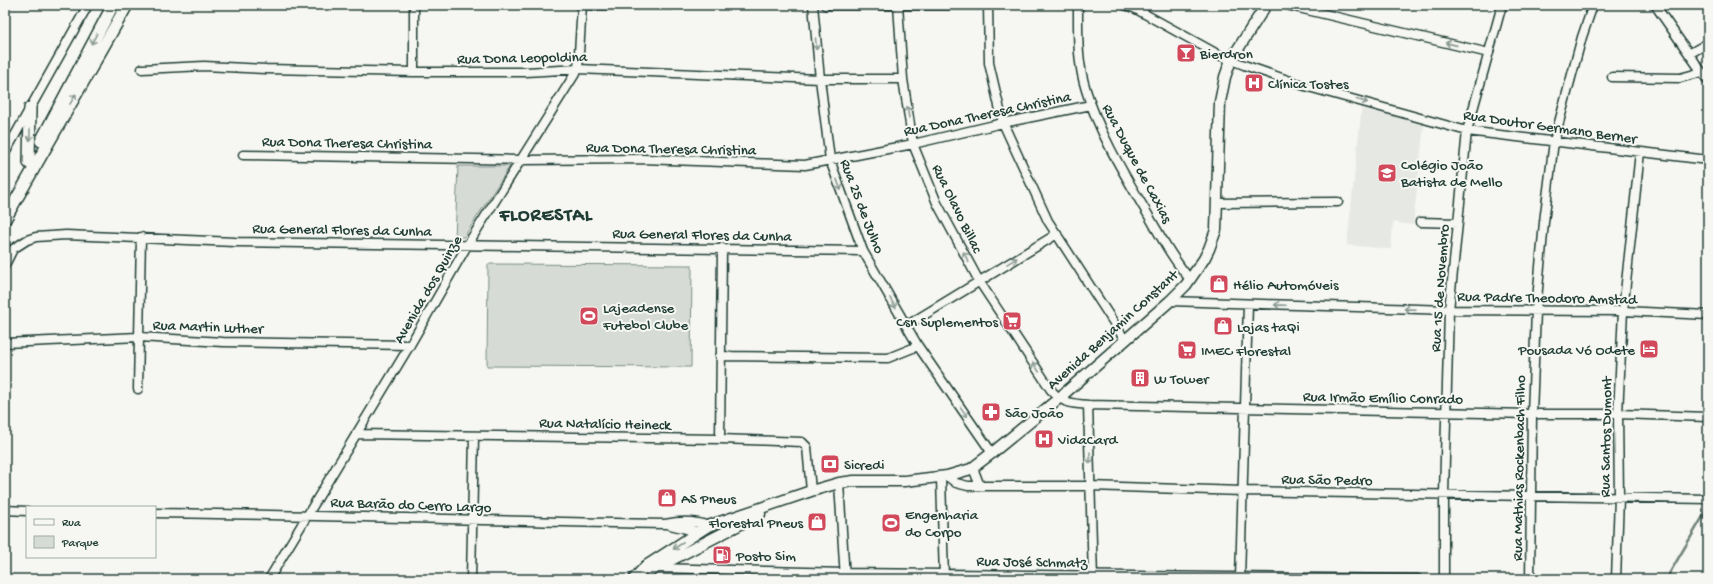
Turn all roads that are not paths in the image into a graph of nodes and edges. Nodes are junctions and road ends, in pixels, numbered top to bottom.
1 (88, 5) edge
2 (113, 5) edge
3 (126, 5) edge
4 (414, 5) edge
5 (582, 5) edge
6 (590, 5) edge
7 (671, 5) edge
8 (813, 5) edge
9 (825, 5) edge
10 (898, 5) edge
11 (988, 5) edge
12 (1078, 5) edge
13 (1124, 5) edge
14 (1266, 5) edge
15 (1286, 5) edge
16 (1502, 5) edge
17 (1593, 5) edge
18 (1655, 5) edge
19 (1708, 44) edge
20 (1489, 53) junction
21 (1689, 54) junction
22 (1231, 60) junction
23 (142, 69) dead end
24 (578, 69) junction
25 (414, 72) junction
26 (1702, 72) junction
27 (1612, 77) dead end
28 (820, 79) junction
29 (903, 79) junction
30 (1708, 81) edge
31 (1092, 105) junction
32 (30, 108) junction
33 (1003, 123) junction
34 (1467, 131) junction
35 (1554, 141) junction
36 (913, 144) junction
37 (1640, 152) junction
38 (5, 153) edge
39 (243, 155) dead end
40 (523, 160) junction
41 (830, 160) junction
42 (1708, 160) edge
43 (29, 163) junction
44 (1338, 202) dead end
45 (1217, 203) junction
46 (5, 204) edge
47 (5, 218) edge
48 (1420, 222) dead end
49 (1458, 223) junction
50 (1057, 234) junction
51 (141, 237) junction
52 (468, 244) junction
53 (722, 248) junction
54 (863, 251) junction
55 (5, 265) edge
56 (1190, 279) junction
57 (978, 281) junction
58 (1170, 301) junction
59 (1248, 304) junction
60 (1449, 310) junction
61 (1536, 311) junction
62 (1623, 311) junction
63 (1708, 315) edge
64 (906, 326) junction
65 (139, 337) junction
66 (1125, 340) junction
67 (5, 343) edge
68 (410, 345) junction
69 (918, 346) junction
70 (720, 356) junction
71 (138, 389) dead end
72 (1058, 399) junction
73 (1088, 404) junction
74 (1246, 408) junction
75 (1446, 412) junction
76 (1532, 414) junction
77 (1618, 414) junction
78 (1708, 417) edge
79 (356, 434) junction
80 (474, 436) junction
81 (720, 439) junction
82 (992, 453) junction
83 (973, 468) junction
84 (944, 477) junction
85 (840, 483) junction
86 (980, 486) junction
87 (1090, 486) junction
88 (811, 491) junction
89 (1242, 491) junction
90 (1444, 494) junction
91 (1530, 496) junction
92 (1619, 498) junction
93 (790, 499) junction
94 (1708, 499) edge
95 (5, 510) edge
96 (26, 511) edge
97 (156, 512) edge
98 (307, 514) junction
99 (472, 520) junction
100 (665, 524) junction
101 (708, 526) junction
102 (699, 532) junction
103 (710, 540) junction
104 (651, 567) junction
105 (845, 576) edge
106 (944, 576) edge
107 (1093, 577) edge
108 (1240, 578) edge
109 (268, 579) edge
110 (471, 579) edge
111 (634, 579) edge
112 (638, 579) edge
113 (1418, 579) edge
114 (1444, 579) edge
115 (1530, 579) edge
116 (1616, 579) edge

1 - 32 street
2 -> 43 highway
47 -> 3 highway
4 - 25 street
5 - 24 street, Avenida dos Quinze
6 - 7 street
8 -> 28 street, Rua 25 de Julho
9 - 10 street
10 - 11 street
10 - 29 street, Rua Olavo Billac
11 - 33 street
12 - 31 street, Rua Duque de Caxias
13 - 22 street, Rua Doutor Germano Berner
14 - 22 main road, Avenida Benjamin Constant
20 -> 15 street
16 - 20 street, Rua 15 de Novembro
17 - 35 street, Rua Mathias Rockenbach Filho
18 - 21 street
19 - 21 street
20 - 34 street, Rua 15 de Novembro
21 - 26 street
22 -> 34 street, Rua Doutor Germano Berner
22 - 45 main road, Avenida Benjamin Constant
23 - 25 street, Rua Dona Leopoldina
24 - 25 street, Rua Dona Leopoldina
24 - 28 street, Rua Dona Leopoldina
24 - 40 street, Avenida dos Quinze
26 - 27 street
26 - 30 street
28 - 29 street, Rua Dona Leopoldina
28 - 41 street, Rua 25 de Julho
36 -> 29 street, Rua Olavo Billac
31 - 33 street, Rua Dona Theresa Christina
31 - 56 street, Rua Duque de Caxias
32 - 38 street
32 -> 43 highway
33 - 36 street, Rua Dona Theresa Christina
33 - 50 street
34 - 35 street, Rua Doutor Germano Berner
34 - 49 street, Rua 15 de Novembro
35 - 37 street, Rua Doutor Germano Berner
35 - 61 street, Rua Mathias Rockenbach Filho
36 - 41 street, Rua Dona Theresa Christina
57 -> 36 street, Rua Olavo Billac
37 - 42 street, Rua Doutor Germano Berner
37 - 62 street, Rua Santos Dumont
39 - 40 street, Rua Dona Theresa Christina
40 - 41 street, Rua Dona Theresa Christina
40 - 52 street, Avenida dos Quinze
41 -> 54 street, Rua 25 de Julho
43 - 46 highway
44 - 45 street
45 - 56 main road, Avenida Benjamin Constant
48 - 49 street
49 - 60 street, Rua 15 de Novembro
57 -> 50 street
50 - 66 street
51 - 52 street, Rua General Flores da Cunha
51 - 55 street, Rua General Flores da Cunha
51 - 65 street
52 - 53 street, Rua General Flores da Cunha
52 - 68 street, Avenida dos Quinze
53 - 54 street, Rua General Flores da Cunha
53 - 70 street
54 -> 64 street, Rua 25 de Julho
56 - 58 main road, Avenida Benjamin Constant
57 - 64 street
72 -> 57 street, Rua Olavo Billac
58 - 59 street, Rua Padre Theodoro Amstad
58 - 66 main road, Avenida Benjamin Constant
60 -> 59 street, Rua Padre Theodoro Amstad
59 - 74 street
60 - 61 street, Rua Padre Theodoro Amstad
60 - 75 street, Rua 15 de Novembro
61 - 62 street, Rua Padre Theodoro Amstad
61 - 76 street, Rua Mathias Rockenbach Filho
62 - 63 street, Rua Padre Theodoro Amstad
62 - 77 street, Rua Santos Dumont
64 - 69 street, Rua 25 de Julho
65 - 67 street, Rua Martin Luther
65 - 68 street, Rua Martin Luther
65 - 71 street
66 - 72 main road, Avenida Benjamin Constant
68 - 79 street, Avenida dos Quinze
69 - 70 street
69 -> 82 street, Rua 25 de Julho
70 - 81 street
72 - 73 street, Rua Irmão Emílio Conrado
72 - 82 main road, Avenida Benjamin Constant
73 - 74 street, Rua Irmão Emílio Conrado
73 -> 87 street
74 - 75 street, Rua Irmão Emílio Conrado
74 - 89 street
75 - 76 street, Rua Irmão Emílio Conrado
75 - 90 street, Rua 15 de Novembro
76 - 77 street, Rua Irmão Emílio Conrado
76 - 91 street, Rua Mathias Rockenbach Filho
77 - 78 street, Rua Irmão Emílio Conrado
77 - 92 street, Rua Santos Dumont
79 - 80 street, Rua Natalício Heineck
79 - 98 street, Avenida dos Quinze
80 - 81 street, Rua Natalício Heineck
80 - 99 street
81 - 88 street, Rua Natalício Heineck
82 - 83 main road, Avenida Benjamin Constant
83 - 84 main road, Avenida Benjamin Constant
83 - 86 street
84 - 85 main road, Avenida Benjamin Constant
84 - 86 street, Rua São Pedro
84 - 106 street
85 - 88 main road, Avenida Benjamin Constant
85 - 105 street
86 - 87 street, Rua São Pedro
87 - 89 street, Rua São Pedro
87 - 107 street
88 - 93 main road, Avenida Benjamin Constant
89 - 90 street, Rua São Pedro
89 - 108 street
90 - 91 street, Rua São Pedro
90 - 114 street, Rua 15 de Novembro
91 - 92 street, Rua São Pedro
91 - 115 street, Rua Mathias Rockenbach Filho
92 - 94 street, Rua São Pedro
92 - 116 street, Rua Santos Dumont
93 - 101 main road, Avenida Benjamin Constant
93 - 103 main road, Avenida Benjamin Constant
95 - 96 street
97 - 98 street, Rua Barão do Cerro Largo
98 - 99 street, Rua Barão do Cerro Largo
98 - 109 street, Avenida dos Quinze
99 - 100 street, Rua Barão do Cerro Largo
99 - 110 street
100 - 101 street, Rua Barão do Cerro Largo
100 - 102 street, Rua Barão do Cerro Largo
101 - 102 main road, Avenida Benjamin Constant
101 - 103 main road
102 - 103 main road
102 -> 104 main road, Avenida Benjamin Constant
103 - 104 main road, Avenida Benjamin Constant
104 - 105 street, Rua José Schmatz
104 - 111 main road, Avenida Benjamin Constant
104 - 112 main road, Avenida Benjamin Constant
105 - 106 street, Rua José Schmatz
106 - 107 street, Rua José Schmatz
107 - 108 street, Rua José Schmatz
108 - 113 street, Rua José Schmatz

